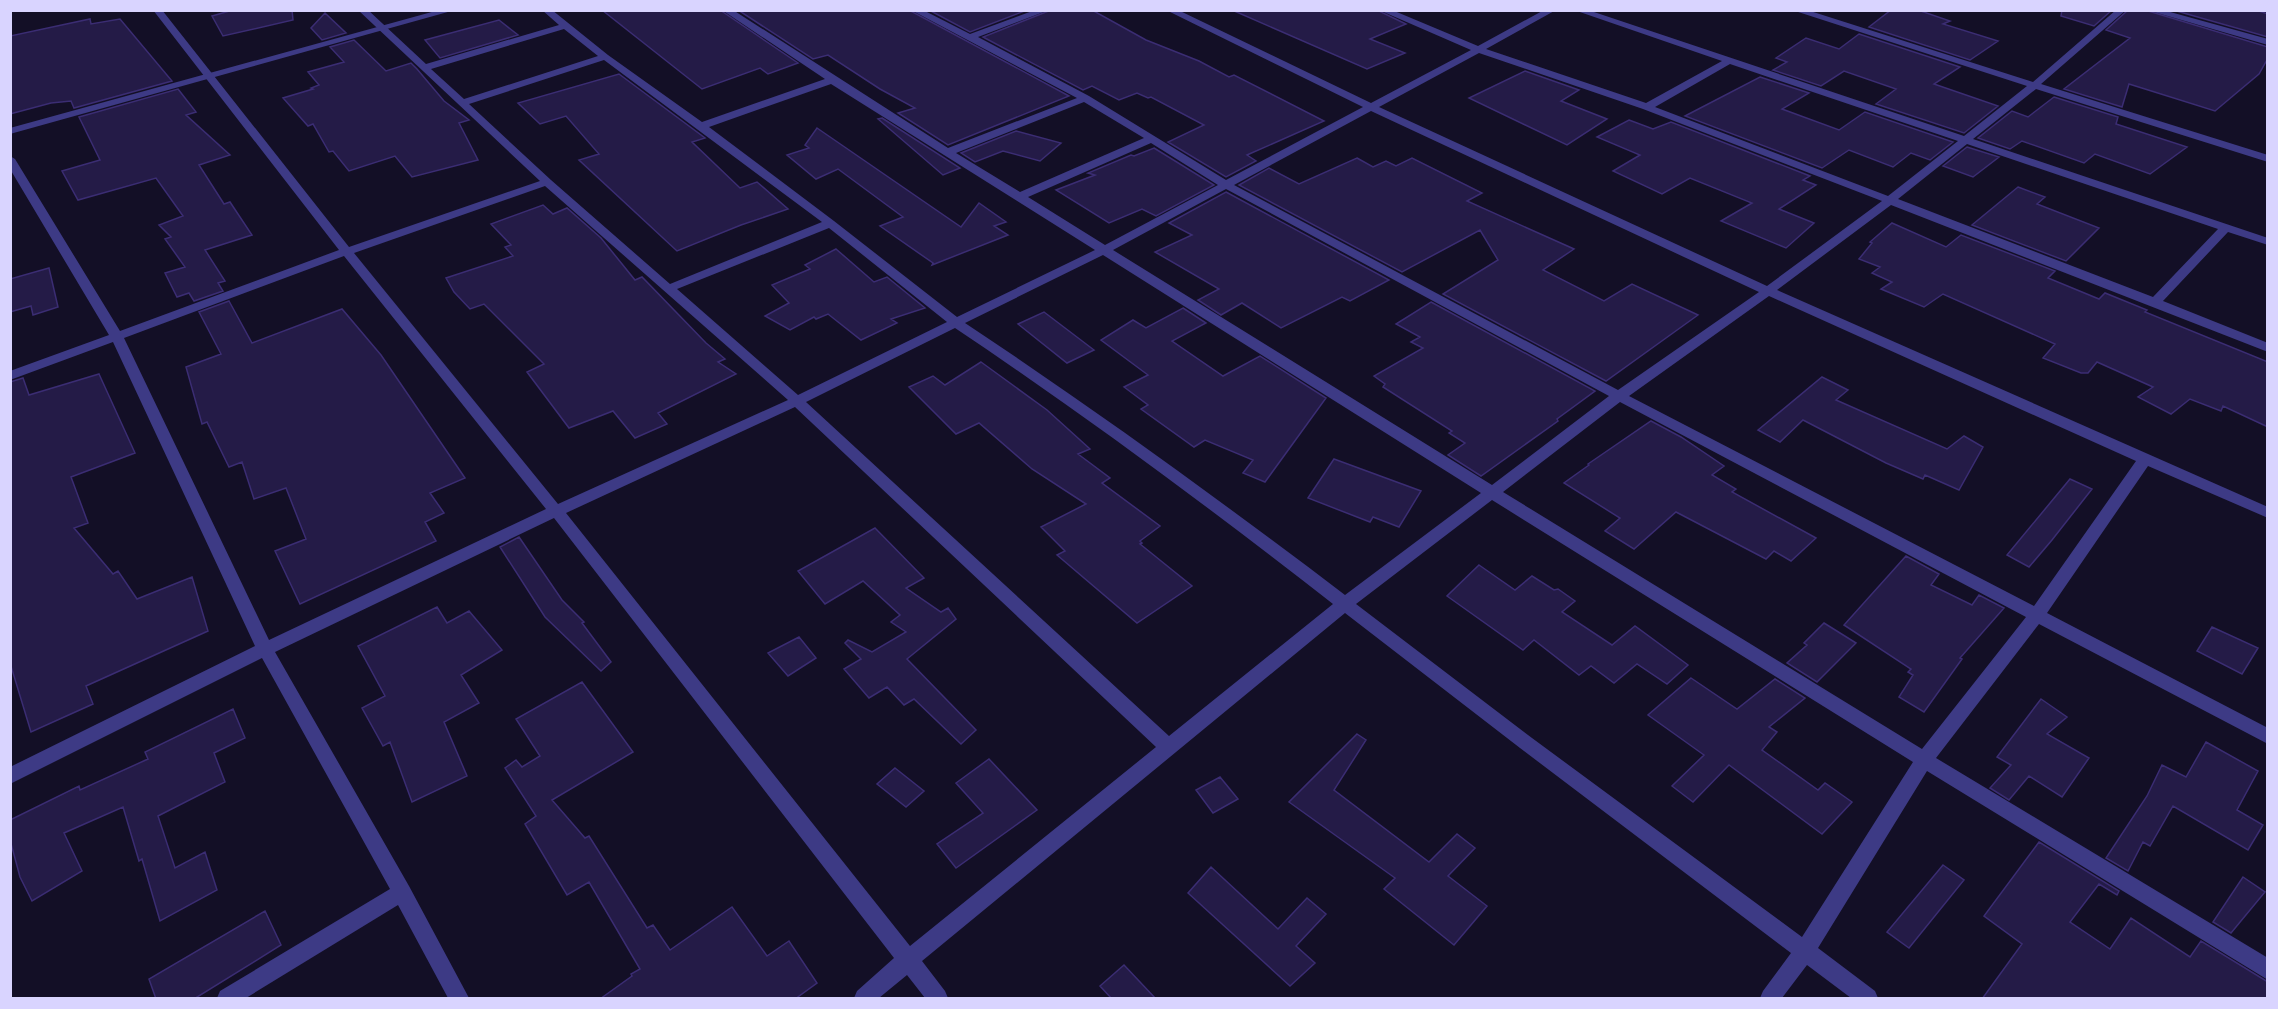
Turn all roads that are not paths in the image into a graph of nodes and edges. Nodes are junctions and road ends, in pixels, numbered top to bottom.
1 (157, 10) edge
2 (362, 10) edge
3 (451, 10) edge
4 (546, 10) edge
5 (915, 10) edge
6 (1045, 10) edge
7 (1170, 10) edge
8 (1383, 10) edge
9 (1552, 10) edge
10 (1578, 10) edge
11 (1796, 10) edge
12 (2122, 10) edge
13 (2151, 10) edge
14 (734, 13) edge
15 (565, 26) junction
16 (383, 29) junction
17 (970, 37) junction
18 (2268, 42) edge
19 (1478, 49) junction
20 (605, 57) junction
21 (1731, 60) junction
22 (424, 68) junction
23 (211, 76) junction
24 (832, 80) junction
25 (2035, 86) junction
26 (1085, 98) junction
27 (462, 103) junction
28 (1647, 107) junction
29 (1368, 108) junction
30 (701, 126) junction
31 (10, 131) edge
32 (1151, 139) junction
33 (1965, 139) junction
34 (948, 152) junction
35 (10, 159) edge
36 (2268, 159) edge
37 (547, 182) junction
38 (1228, 186) junction
39 (1019, 197) junction
40 (1890, 200) junction
41 (830, 223) junction
42 (2226, 228) junction
43 (2268, 242) edge
44 (1104, 250) junction
45 (348, 251) junction
46 (670, 288) junction
47 (1768, 291) junction
48 (2155, 302) junction
49 (955, 322) junction
50 (117, 337) junction
51 (2268, 348) edge
52 (10, 376) edge
53 (1619, 396) junction
54 (797, 401) junction
55 (2145, 459) junction
56 (1494, 492) junction
57 (556, 511) junction
58 (2268, 513) edge
59 (1343, 605) junction
60 (2036, 616) junction
61 (265, 649) junction
62 (2268, 737) edge
63 (1169, 747) junction
64 (1924, 760) junction
65 (10, 776) edge
66 (402, 892) junction
67 (1804, 952) junction
68 (908, 960) junction
69 (2268, 970) edge
70 (227, 999) edge
71 (459, 999) edge
72 (864, 999) edge
73 (938, 999) edge
74 (1770, 999) edge
75 (1868, 999) edge

1 - 23 street
2 - 16 street
3 - 16 street
4 - 15 street
5 - 17 street
6 - 17 street
7 - 29 street
8 - 19 street
9 - 19 street
10 - 21 street
11 - 25 street
12 - 25 street
13 - 18 street
14 - 24 street
15 - 20 street
15 - 22 street
16 - 22 street
16 - 23 street
17 - 26 street
19 - 28 street
19 - 29 street
20 - 27 street
20 - 30 street
21 - 28 street
21 - 33 street
22 - 27 street
23 - 31 street
23 - 45 street
24 - 30 street
24 - 34 street
25 - 33 street
25 - 36 street
26 - 32 street
26 - 34 street
27 - 37 street
28 - 40 street
29 - 38 street
29 - 47 street
30 - 41 street
32 - 38 street
32 - 39 street
33 - 40 street
33 - 42 street
34 - 39 street
35 - 50 street
37 - 45 street
37 - 46 street
38 - 44 street
38 - 53 street
39 - 44 street
40 - 47 street
40 - 48 street
41 - 46 street
41 - 49 street
42 - 43 street
42 - 48 street
44 - 49 street
44 - 56 street
45 - 50 street
45 - 57 street
46 - 54 street
47 - 53 street
47 - 55 street
48 - 51 street
49 - 54 street
49 - 59 street
50 - 52 street
50 - 61 street
53 - 56 street
53 - 60 street
54 - 57 street
54 - 63 street
55 - 58 street
55 - 60 street
56 - 59 street
56 - 64 street
57 - 61 street
57 - 68 street
59 - 63 street
59 - 67 street
60 - 62 street
60 - 64 street
61 - 65 street
61 - 66 street
63 - 68 street
64 - 67 street
64 - 69 street
66 - 70 street
66 - 71 street
67 - 74 street
67 - 75 street
68 - 72 street
68 - 73 street

